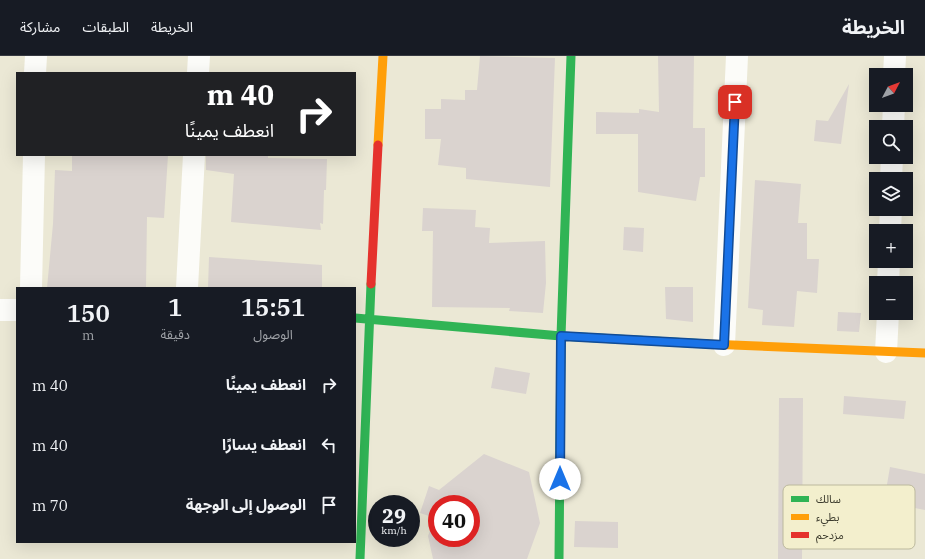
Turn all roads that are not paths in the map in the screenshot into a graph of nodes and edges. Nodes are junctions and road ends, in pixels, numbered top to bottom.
1 (36, 56) edge
2 (199, 56) edge
3 (383, 56) edge
4 (571, 56) edge
5 (738, 56) edge
6 (895, 56) edge
7 (894, 68) edge
8 (36, 72) edge
9 (198, 72) edge
10 (34, 156) edge
11 (194, 156) edge
12 (31, 287) edge
13 (188, 287) edge
14 (0, 310) edge
15 (16, 310) edge
16 (356, 318) edge
17 (369, 319) junction
18 (888, 320) edge
19 (561, 336) junction
20 (724, 345) junction
21 (886, 352) junction
22 (925, 353) edge
23 (360, 559) edge
24 (559, 559) edge

1 - 8 street
2 - 9 street
3 - 17 street
4 - 19 street
5 - 20 street
6 - 7 street
10 - 12 street
11 - 13 street
14 - 15 street
16 - 17 street
17 - 19 street
17 - 23 street
18 - 21 street
19 - 20 street
19 - 24 street
20 - 21 street
21 - 22 street

